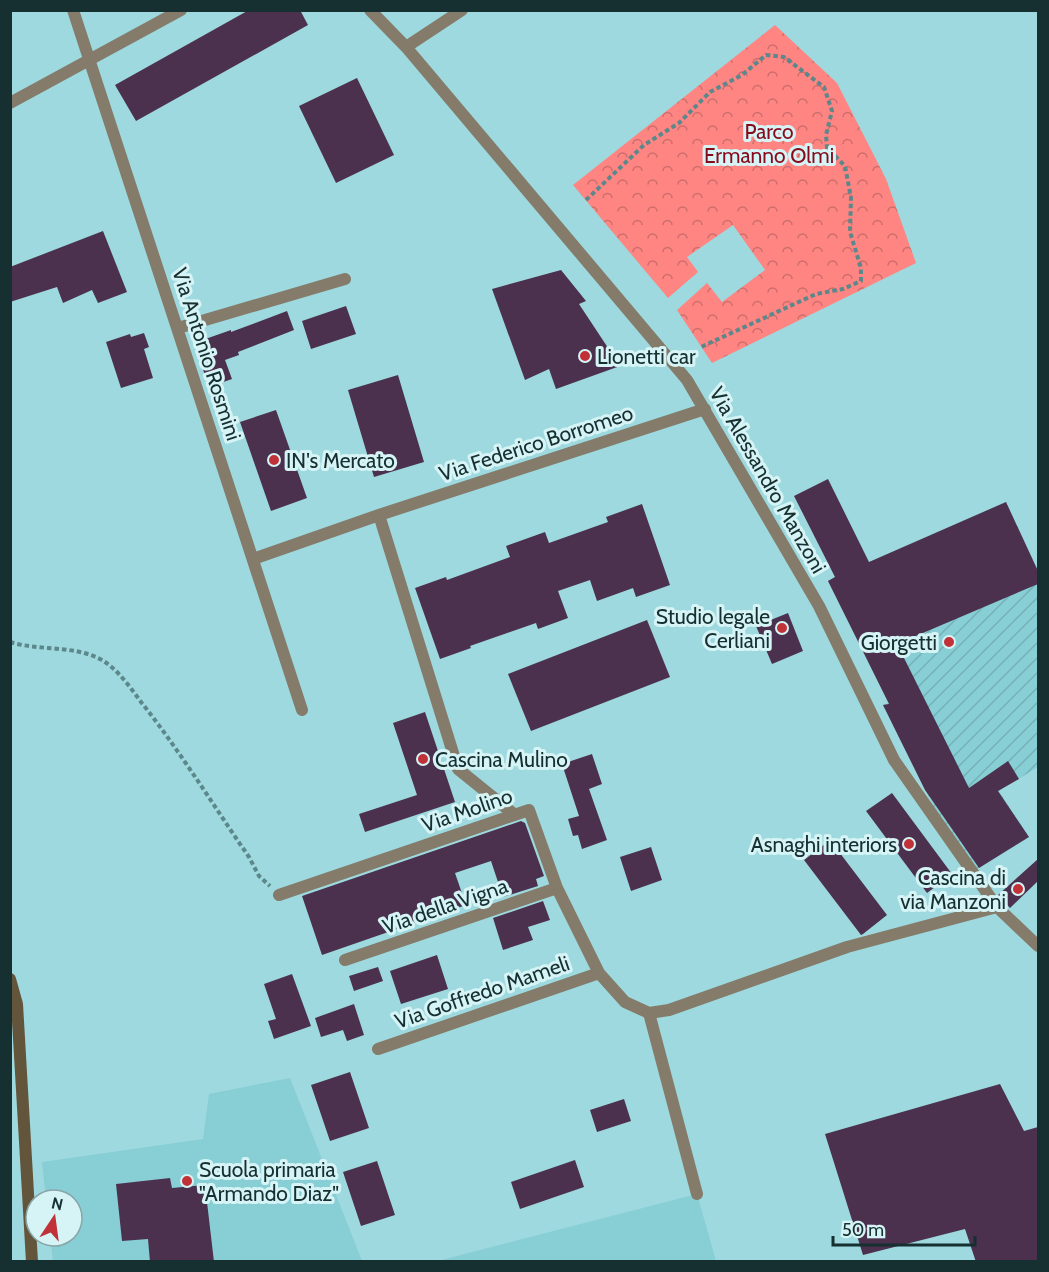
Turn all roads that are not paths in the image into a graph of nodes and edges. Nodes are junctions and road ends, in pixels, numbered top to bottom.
1 (73, 10) edge
2 (181, 10) edge
3 (370, 10) edge
4 (462, 10) edge
5 (406, 47) junction
6 (88, 60) junction
7 (10, 103) edge
8 (345, 279) dead end
9 (178, 328) junction
10 (705, 409) junction
11 (379, 515) junction
12 (253, 559) junction
13 (302, 710) dead end
14 (515, 814) junction
15 (557, 888) junction
16 (279, 894) road end
17 (997, 907) junction
18 (1038, 946) edge
19 (345, 960) dead end
20 (599, 973) junction
21 (10, 979) edge
22 (649, 1013) junction
23 (378, 1049) dead end
24 (697, 1194) dead end
25 (33, 1262) edge

1 - 6 street, Via Antonio Rosmini
2 - 6 street
3 - 5 street, Via Alessandro Manzoni
4 - 5 street
5 - 10 street, Via Alessandro Manzoni
6 - 7 street
6 - 9 street, Via Antonio Rosmini
8 - 9 street
9 - 12 street, Via Antonio Rosmini
10 - 11 street, Via Federico Borromeo
10 - 17 street, Via Alessandro Manzoni
11 - 12 street, Via Federico Borromeo
11 - 14 street
12 - 13 street, Via Antonio Rosmini
14 - 15 street, Via Molino
14 - 16 street, Via Molino
15 - 19 street, Via della Vigna
15 - 20 street, Via Molino
17 - 18 street, Via Alessandro Manzoni
17 - 22 street
20 - 22 street, Via Molino
20 - 23 street, Via Goffredo Mameli
21 - 25 street
22 - 24 street

